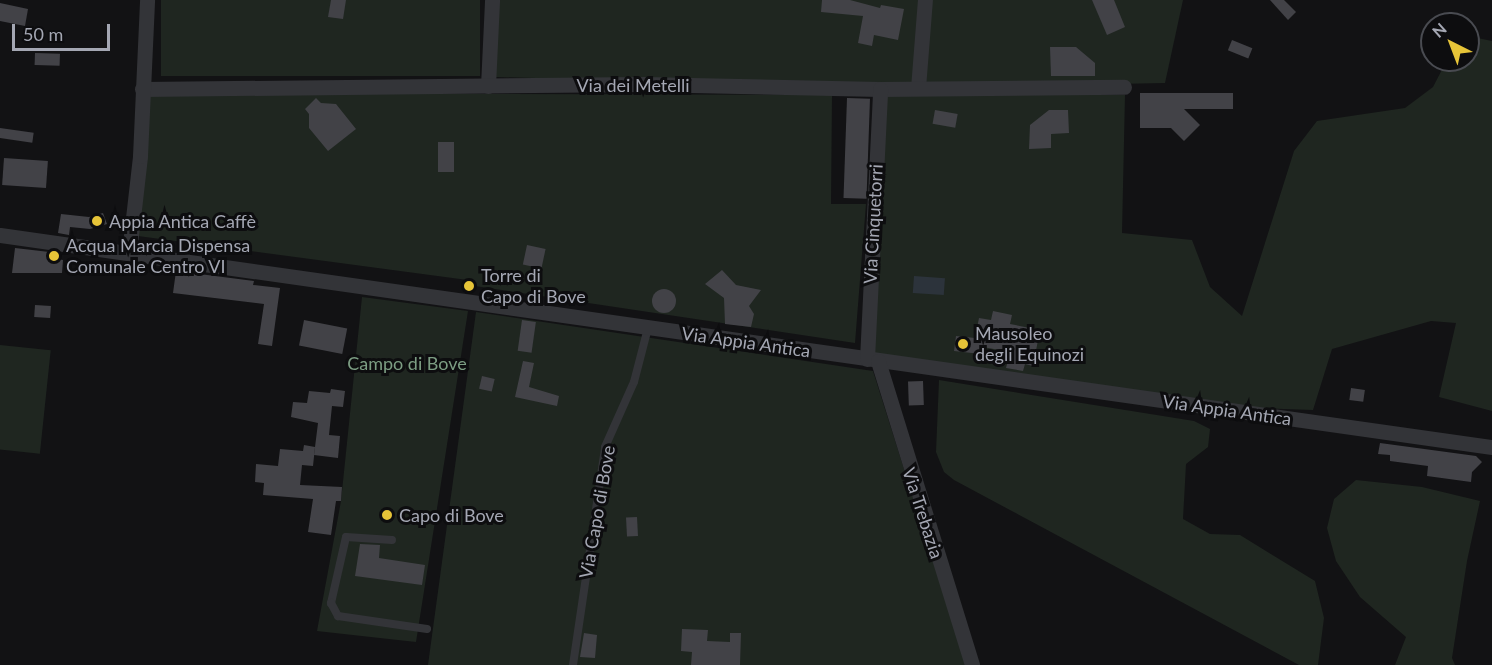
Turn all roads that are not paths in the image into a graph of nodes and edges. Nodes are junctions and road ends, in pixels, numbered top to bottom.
1 (147, 0) edge
2 (492, 0) edge
3 (925, 0) edge
4 (488, 86) junction
5 (1124, 87) dead end
6 (918, 88) junction
7 (142, 89) junction
8 (880, 89) junction
9 (0, 235) edge
10 (129, 253) junction
11 (648, 328) junction
12 (872, 360) junction
13 (1492, 447) edge
14 (392, 540) dead end
15 (427, 629) dead end
16 (573, 665) edge
17 (972, 665) edge

1 - 7 street
2 - 4 street
3 - 6 street
4 - 7 street, Via dei Metelli
4 - 8 street, Via dei Metelli
5 - 6 street, Via dei Metelli
6 - 8 street, Via dei Metelli
7 - 10 street
8 - 12 street, Via Cinquetorri
9 - 10 street, Via Appia Antica
10 - 11 street, Via Appia Antica
11 - 12 street, Via Appia Antica
11 - 16 lane, Via Capo di Bove
12 - 13 street, Via Appia Antica
12 - 17 street, Via Trebazia
14 - 15 lane

